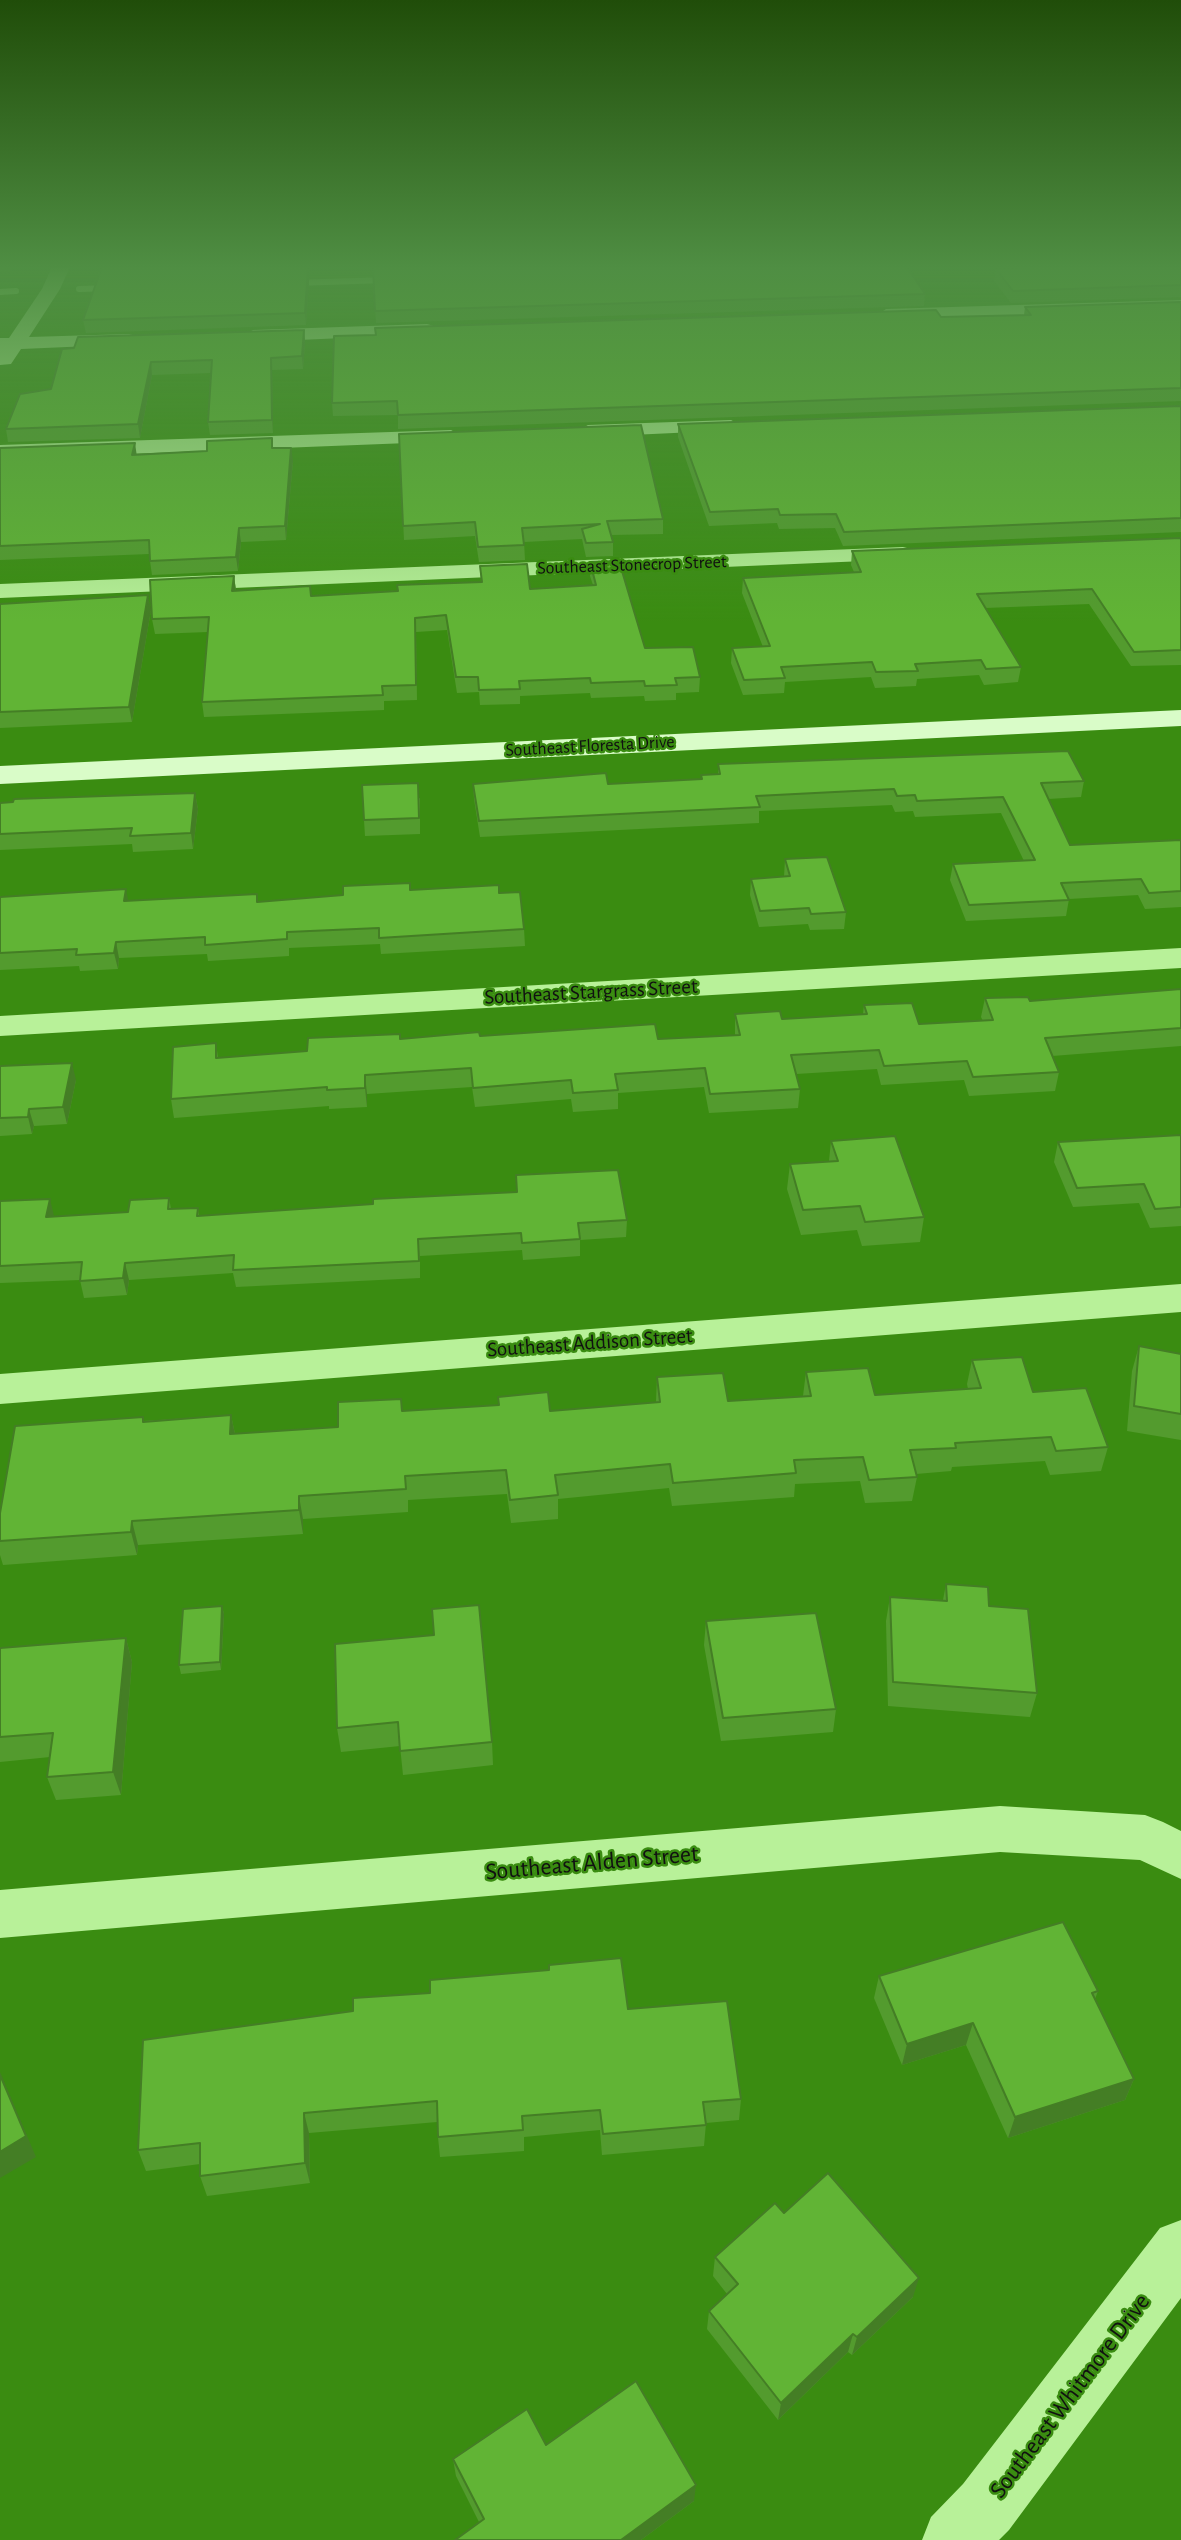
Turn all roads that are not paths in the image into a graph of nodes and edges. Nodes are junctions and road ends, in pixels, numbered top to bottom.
1 (750, 425) edge
2 (570, 432) edge
3 (472, 435) edge
4 (0, 452) edge
5 (931, 553) edge
6 (0, 591) edge
7 (1181, 718) edge
8 (0, 775) edge
9 (1181, 958) edge
10 (0, 1026) edge
11 (1181, 1298) edge
12 (0, 1389) edge
13 (1181, 1856) edge
14 (0, 1914) edge
15 (1181, 2249) edge
16 (954, 2540) edge

1 - 2 street
3 - 4 street
5 - 6 street, Southeast Stonecrop Street
7 - 8 street, Southeast Floresta Drive
9 - 10 street, Southeast Stargrass Street
11 - 12 street, Southeast Addison Street
13 - 14 street, Southeast Alden Street
15 - 16 street, Southeast Whitmore Drive

